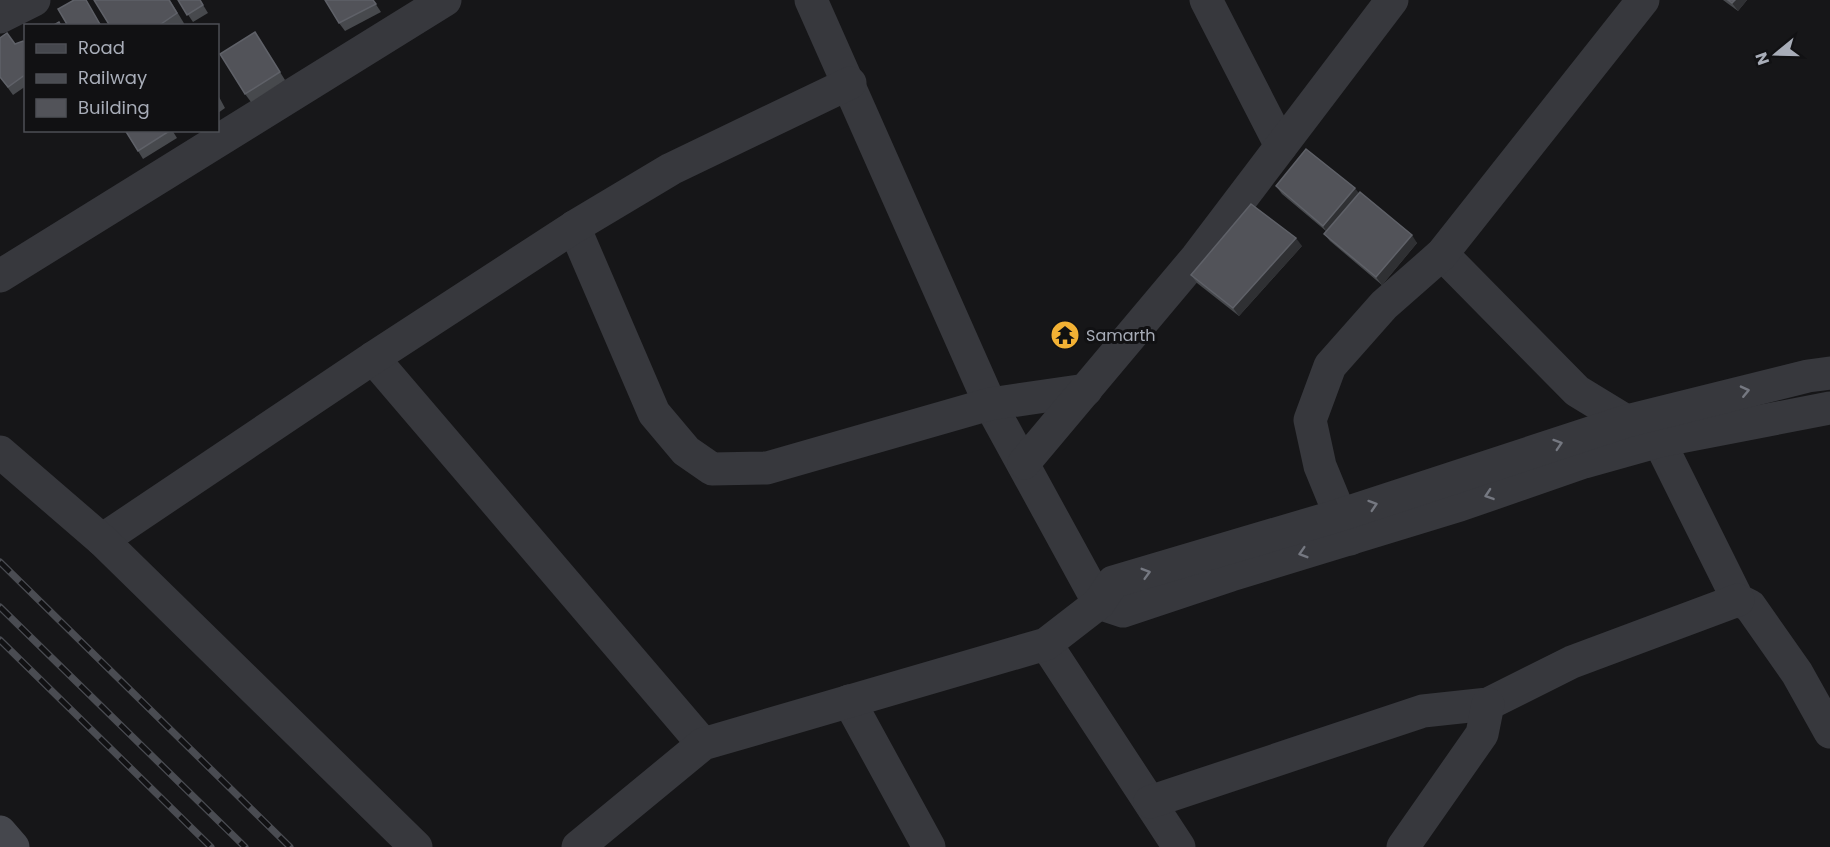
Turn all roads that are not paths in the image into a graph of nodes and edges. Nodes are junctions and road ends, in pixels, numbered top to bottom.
1 (34, 0) edge
2 (445, 0) edge
3 (811, 0) edge
4 (1206, 0) edge
5 (1392, 0) edge
6 (1642, 0) edge
7 (0, 16) edge
8 (850, 83) junction
9 (1281, 146) junction
10 (574, 227) junction
11 (1442, 254) junction
12 (0, 276) edge
13 (373, 358) junction
14 (1830, 373) edge
15 (1086, 390) junction
16 (990, 404) junction
17 (1830, 408) edge
18 (1627, 421) junction
19 (1659, 441) junction
20 (0, 452) edge
21 (1024, 463) junction
22 (1345, 527) junction
23 (102, 540) junction
24 (1738, 600) junction
25 (1099, 603) junction
26 (1046, 644) junction
27 (849, 701) junction
28 (1488, 704) junction
29 (1830, 732) edge
30 (703, 744) junction
31 (1150, 802) junction
32 (0, 832) edge
33 (13, 847) edge
34 (416, 847) edge
35 (578, 847) edge
36 (929, 847) edge
37 (1179, 847) edge
38 (1403, 847) edge

1 - 7 street
2 - 12 street
3 - 8 street
4 - 9 street
5 - 9 street
6 - 11 street
8 - 10 street
8 - 16 street
9 - 15 street
10 - 13 street
10 - 16 street
11 - 18 street
11 - 22 street
13 - 23 street
13 - 30 street
18 -> 14 street
15 - 16 street
15 - 21 street
16 - 21 street
17 - 19 street
18 - 19 street
22 -> 18 street
19 -> 22 street
19 - 24 street
20 - 23 street
21 - 25 street
22 - 25 street
23 - 34 street
24 - 28 street
24 - 29 street
25 - 26 street
26 - 27 street
26 - 31 street
27 - 30 street
27 - 36 street
28 - 31 street
28 - 38 street
30 - 35 street
31 - 37 street
32 - 33 main road

